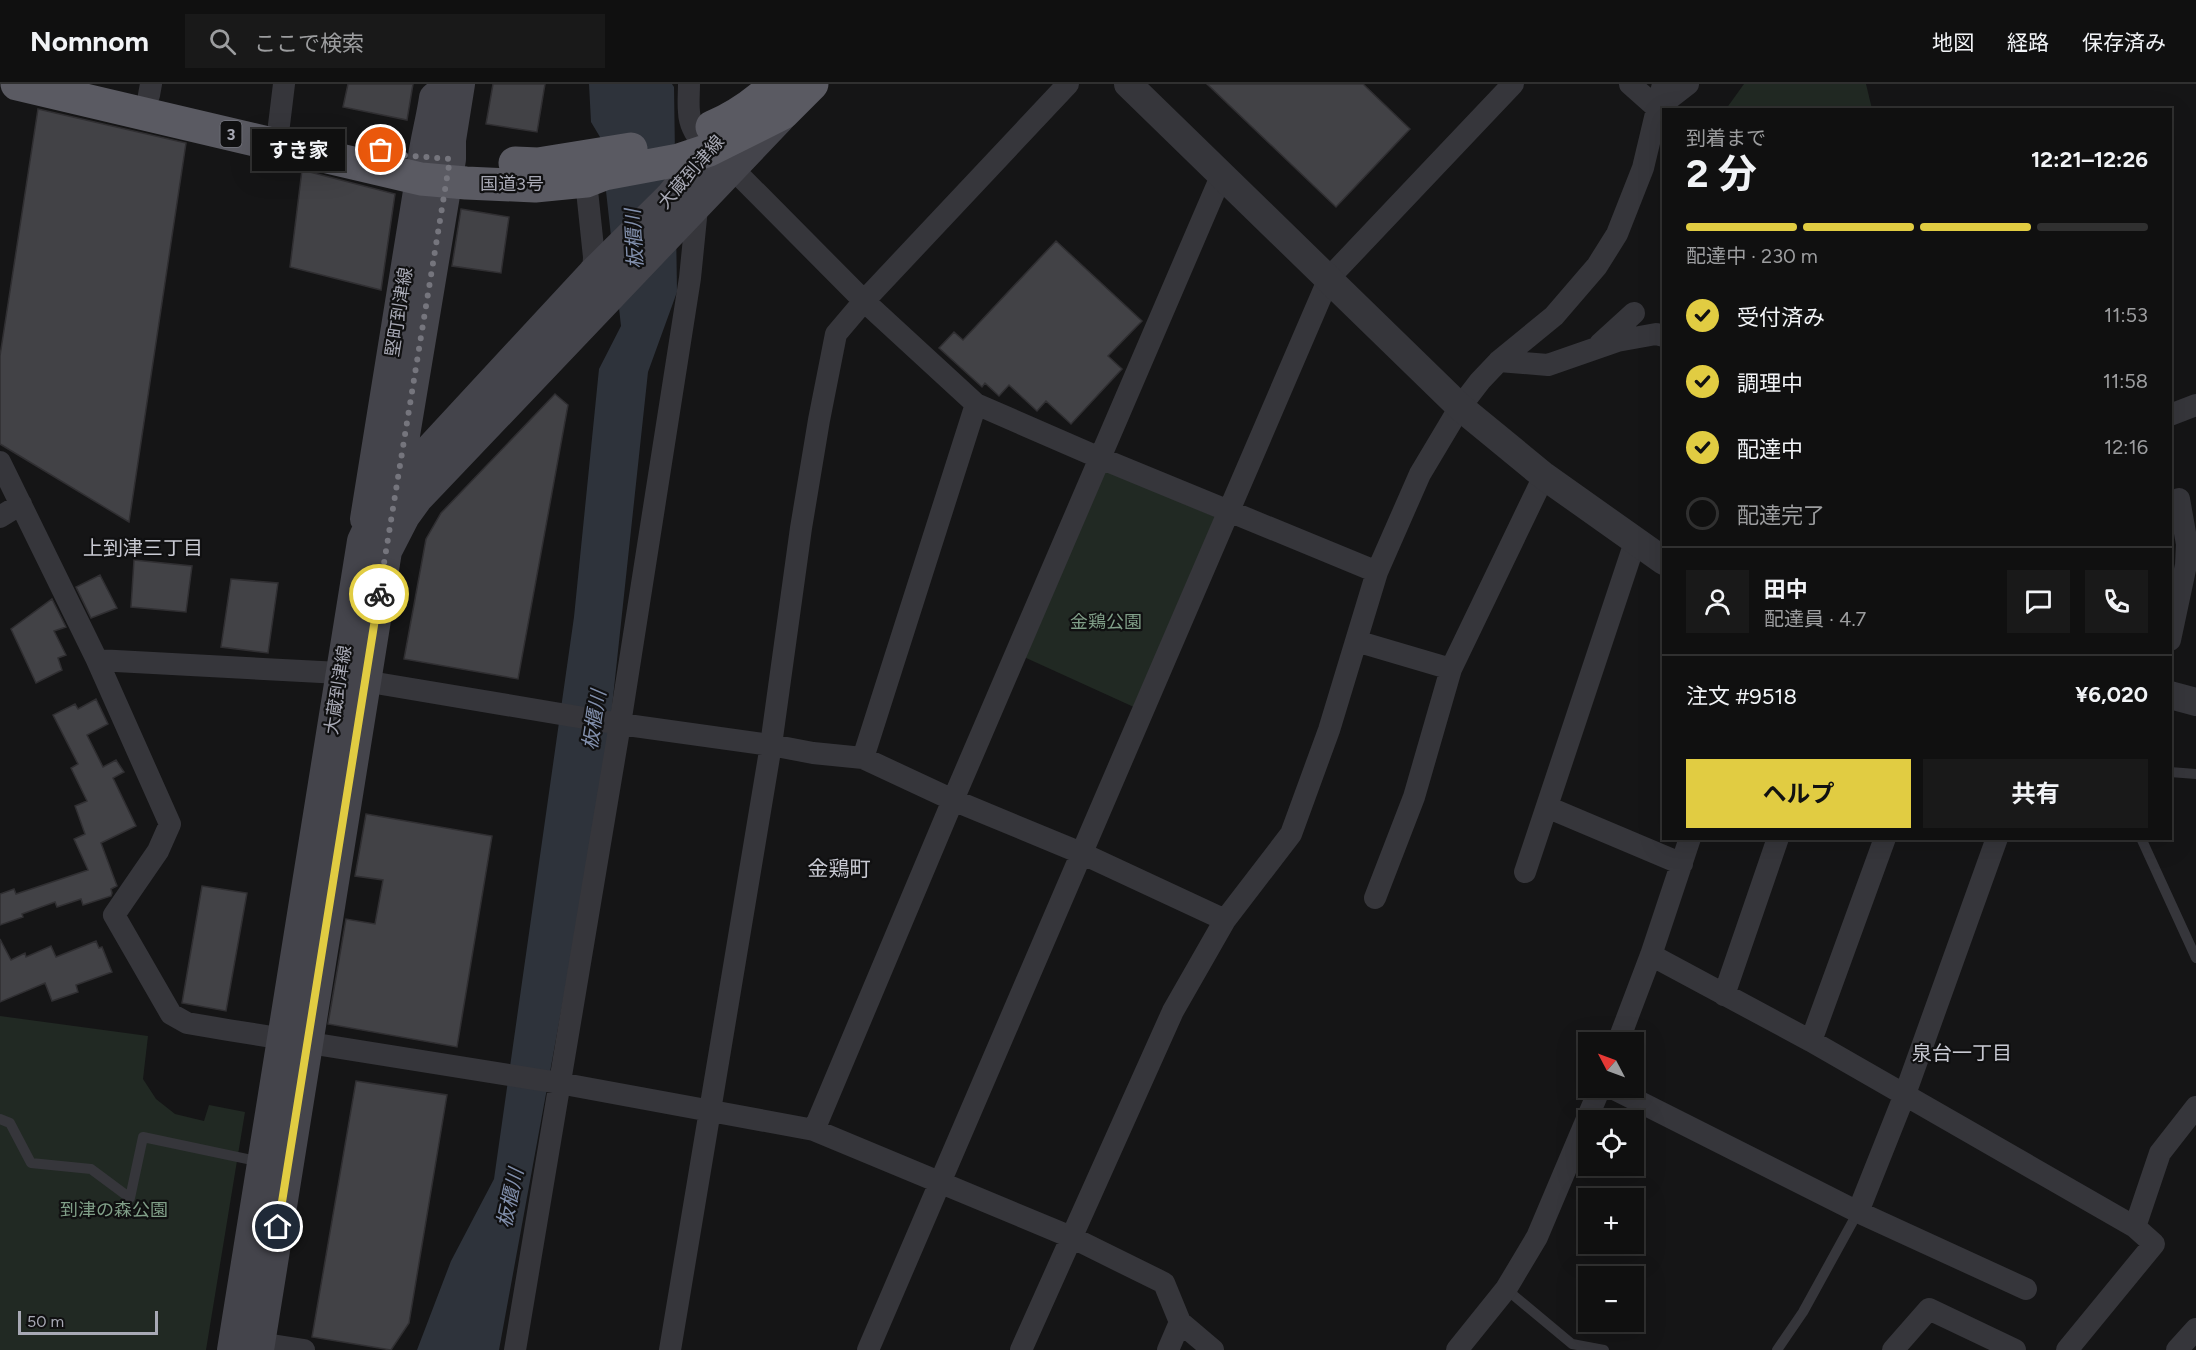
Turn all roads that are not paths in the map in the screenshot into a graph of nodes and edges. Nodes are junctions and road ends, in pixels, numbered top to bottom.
1 (17, 84) edge
2 (102, 84) edge
3 (285, 84) edge
4 (437, 84) edge
5 (459, 84) edge
6 (689, 84) edge
7 (812, 84) edge
8 (1068, 84) edge
9 (1128, 84) edge
10 (1513, 84) edge
11 (1630, 84) edge
12 (1663, 84) edge
13 (1688, 84) edge
14 (150, 89) edge
15 (771, 100) edge
16 (1657, 108) junction
17 (279, 125) junction
18 (699, 150) junction
19 (435, 169) junction
20 (597, 169) junction
21 (1222, 174) junction
22 (681, 210) junction
23 (1329, 278) junction
24 (600, 280) junction
25 (864, 301) junction
26 (1635, 313) dead end
27 (1662, 336) edge
28 (1595, 348) junction
29 (1499, 361) junction
30 (976, 404) junction
31 (2196, 405) edge
32 (1460, 407) junction
33 (2172, 414) edge
34 (1100, 458) junction
35 (0, 462) edge
36 (1544, 476) junction
37 (396, 483) junction
38 (2182, 498) edge
39 (21, 504) junction
40 (1228, 511) junction
41 (0, 517) edge
42 (1635, 542) junction
43 (374, 546) junction
44 (2179, 558) edge
45 (1662, 560) edge
46 (1377, 573) junction
47 (2172, 622) edge
48 (1356, 641) junction
49 (97, 660) junction
50 (1451, 669) junction
51 (352, 677) junction
52 (2172, 696) edge
53 (2196, 702) edge
54 (620, 724) junction
55 (771, 745) junction
56 (863, 758) junction
57 (2172, 772) edge
58 (2196, 774) edge
59 (953, 800) junction
60 (1547, 807) junction
61 (1689, 840) edge
62 (1777, 840) edge
63 (1884, 840) edge
64 (1996, 840) edge
65 (2142, 840) edge
66 (1081, 854) junction
67 (1682, 864) junction
68 (1525, 872) dead end
69 (1375, 898) dead end
70 (1225, 920) junction
71 (1651, 956) junction
72 (2196, 958) edge
73 (1724, 995) junction
74 (1622, 1032) edge
75 (295, 1041) junction
76 (1811, 1041) junction
77 (559, 1083) junction
78 (1905, 1094) junction
79 (1596, 1098) edge
80 (1631, 1098) edge
81 (2196, 1107) edge
82 (711, 1111) junction
83 (0, 1119) edge
84 (814, 1130) junction
85 (264, 1163) junction
86 (940, 1182) junction
87 (1858, 1212) junction
88 (2135, 1227) junction
89 (1071, 1237) junction
90 (1506, 1289) junction
91 (2026, 1289) dead end
92 (1180, 1322) junction
93 (2196, 1329) edge
94 (250, 1348) edge
95 (304, 1350) edge
96 (515, 1350) edge
97 (670, 1350) edge
98 (868, 1350) edge
99 (1021, 1350) edge
100 (1168, 1350) edge
101 (1213, 1350) edge
102 (1457, 1350) edge
103 (1604, 1350) edge
104 (1777, 1350) edge
105 (1893, 1350) edge
106 (2015, 1350) edge
107 (2067, 1350) edge
108 (2177, 1350) edge

1 - 19 highway, 国道3号 / 3
2 - 14 highway, 国道3号 / 3
3 - 17 street
4 - 19 main road, 堅町到津線
5 - 19 main road, 堅町到津線
6 - 18 street
7 - 15 highway, 国道3号 / 3
8 - 25 street
9 - 21 street
10 - 23 street
11 - 16 street
12 - 16 street
13 - 16 street
14 - 17 highway, 国道3号 / 3
15 - 18 highway, 国道3号 / 3
16 - 29 street
17 - 19 highway, 国道3号 / 3
18 - 20 highway, 国道3号 / 3
18 - 22 main road, 大蔵到津線
18 - 25 street
19 - 20 highway, 国道3号 / 3
19 - 37 main road, 堅町到津線
19 - 43 main road, 堅町到津線
20 - 24 street
21 - 23 street
21 - 34 street
22 - 24 main road, 大蔵到津線
22 - 54 street
23 - 32 street
23 - 40 street
24 - 37 main road, 大蔵到津線
24 - 43 main road, 大蔵到津線
25 - 30 street
25 - 55 street
26 - 28 street
27 - 28 street
28 - 29 street
29 - 32 street
30 - 34 street
30 - 56 street
31 - 33 street
32 - 36 street
32 - 46 street
34 - 40 street
34 - 59 street
35 - 39 street
36 - 42 street
36 - 50 street
37 - 43 main road, 堅町到津線
38 - 44 street
39 - 41 street
39 - 49 street
40 - 46 street
40 - 66 street
42 - 45 street
42 - 60 street
43 - 51 main road, 大蔵到津線
44 - 47 street
46 - 48 street
48 - 50 street
48 - 70 street
49 - 51 street
49 - 75 street
50 - 69 street
51 - 54 street
51 - 75 main road, 大蔵到津線
52 - 53 street
54 - 55 street
54 - 77 street
55 - 56 street
55 - 82 street
56 - 59 street
57 - 58 lane
59 - 66 street
59 - 84 street
60 - 67 street
60 - 68 street
61 - 67 street
62 - 73 street
63 - 76 street
64 - 78 street
65 - 72 lane
66 - 70 street
66 - 86 street
67 - 71 street
70 - 89 street
71 - 73 street
71 - 74 street
73 - 76 street
75 - 77 street
75 - 85 main road, 大蔵到津線
75 - 94 main road, 大蔵到津線
76 - 78 street
77 - 82 street
77 - 96 street
78 - 87 street
78 - 88 street
79 - 90 street
80 - 87 street
81 - 88 street
82 - 84 street
82 - 97 street
83 - 85 lane
84 - 86 street
85 - 94 main road, 大蔵到津線
86 - 89 street
86 - 98 street
87 - 91 street
87 - 104 lane
88 - 107 street
89 - 92 street
89 - 99 street
90 - 102 street
90 - 103 lane
92 - 100 street
92 - 101 street
93 - 108 street
94 - 95 street
105 - 106 street

